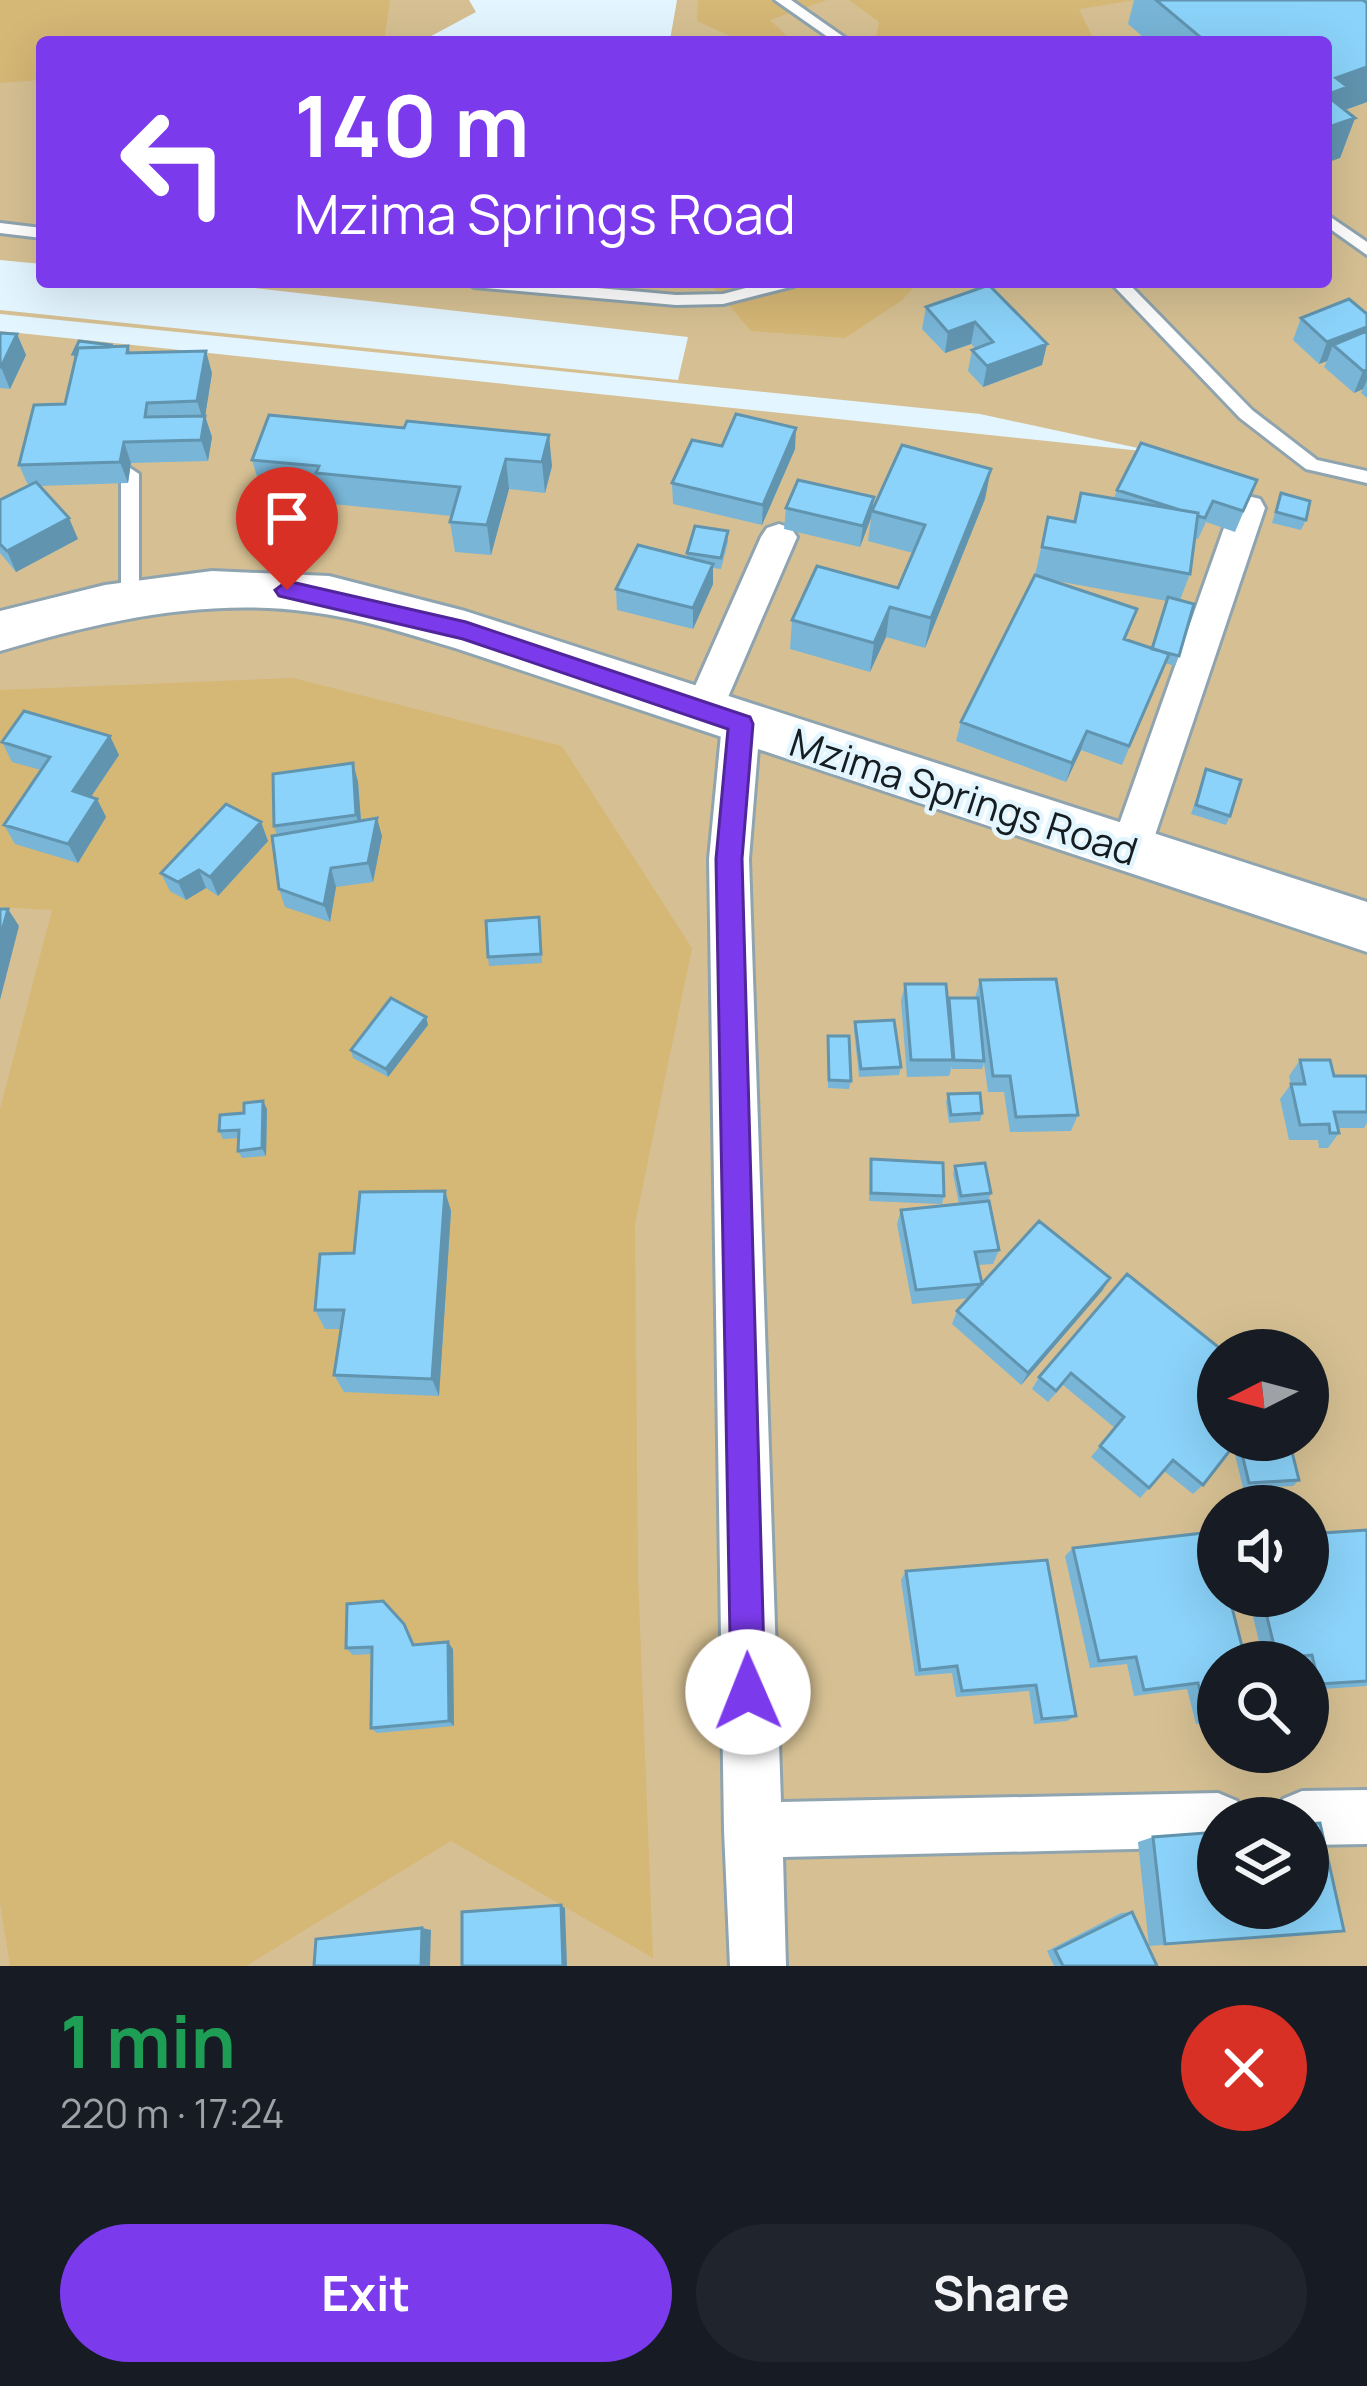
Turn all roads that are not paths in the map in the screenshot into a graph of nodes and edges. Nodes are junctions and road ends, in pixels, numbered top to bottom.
1 (782, 0) edge
2 (835, 36) edge
3 (1332, 224) edge
4 (0, 228) edge
5 (36, 232) edge
6 (1367, 250) edge
7 (541, 288) edge
8 (765, 288) edge
9 (1124, 288) edge
10 (130, 474) dead end
11 (1367, 477) edge
12 (1248, 508) edge
13 (779, 537) dead end
14 (130, 599) junction
15 (0, 631) edge
16 (722, 717) junction
17 (1130, 850) junction
18 (1367, 927) edge
19 (1367, 1816) edge
20 (1329, 1817) edge
21 (1197, 1820) edge
22 (752, 1830) junction
23 (758, 1966) edge

1 - 2 lane
3 - 6 lane
4 - 5 lane
7 - 8 lane
9 - 11 lane
10 - 14 lane
12 - 17 street
13 - 16 street
14 - 15 street, Mzima Springs Road
14 - 16 street, Mzima Springs Road
16 - 17 street, Mzima Springs Road
16 - 22 street
17 - 18 street, Mzima Springs Road
19 - 20 street
21 - 22 street
22 - 23 street

